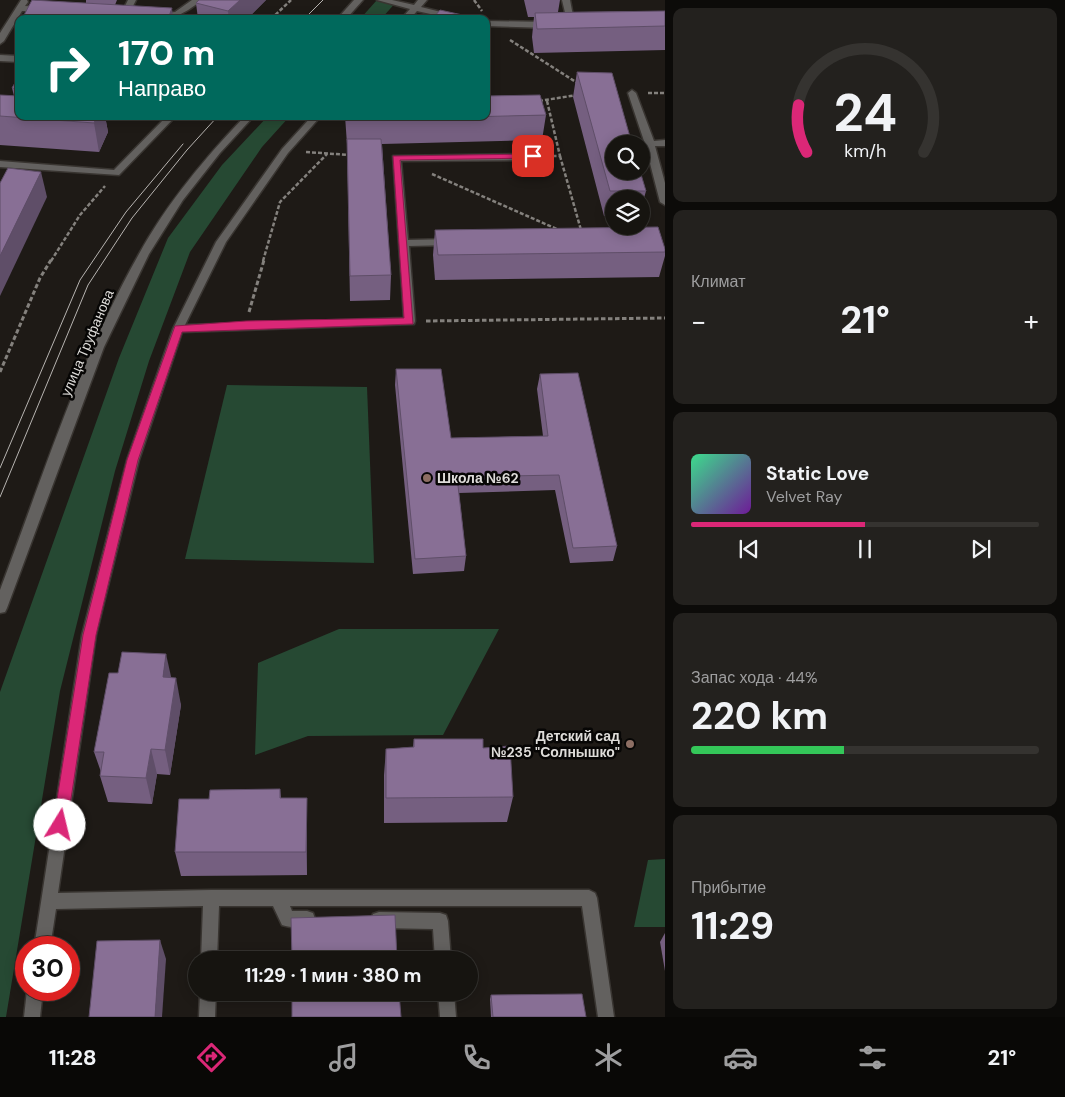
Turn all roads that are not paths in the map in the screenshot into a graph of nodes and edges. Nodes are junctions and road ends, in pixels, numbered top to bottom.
1 (26, 0) edge
2 (132, 0) edge
3 (197, 0) edge
4 (359, 0) edge
5 (381, 0) edge
6 (423, 0) edge
7 (566, 0) edge
8 (20, 8) junction
9 (415, 8) junction
10 (58, 10) edge
11 (115, 14) edge
12 (16, 15) edge
13 (165, 15) edge
14 (346, 15) edge
15 (409, 15) edge
16 (447, 15) edge
17 (15, 16) edge
18 (490, 24) edge
19 (0, 41) edge
20 (0, 58) edge
21 (15, 59) edge
22 (632, 93) road end
23 (168, 120) edge
24 (247, 120) edge
25 (313, 120) edge
26 (647, 135) edge
27 (650, 144) joint
28 (665, 144) edge
29 (533, 156) road end
30 (0, 164) edge
31 (11, 165) junction
32 (4, 177) edge
33 (665, 202) edge
34 (403, 242) junction
35 (460, 242) edge
36 (178, 329) junction
37 (0, 608) edge
38 (211, 898) junction
39 (277, 898) junction
40 (48, 901) junction
41 (326, 920) edge
42 (364, 920) edge
43 (44, 936) edge
44 (209, 951) edge
45 (442, 951) edge
46 (34, 1001) edge
47 (208, 1001) edge
48 (447, 1001) edge
49 (32, 1017) edge
50 (207, 1017) edge
51 (448, 1017) edge
52 (606, 1017) edge

1 - 8 street
2 - 11 street
3 - 13 street
4 - 14 street
5 - 9 street
6 - 9 street
7 - 18 street
8 - 10 street
8 - 12 street
9 - 15 street
9 - 16 street
17 - 19 street
20 - 21 street
22 - 26 street
23 - 31 street
24 - 37 street, улица Труфанова
25 - 36 street
27 - 28 street
27 - 33 street
29 - 34 street
30 - 31 street
31 - 32 street
34 - 35 street
34 - 36 street
36 - 40 street
38 - 39 street
38 - 40 street
38 - 44 street
39 - 41 street
39 - 52 street
40 - 43 street
42 - 45 street
46 - 49 street
47 - 50 street
48 - 51 street

